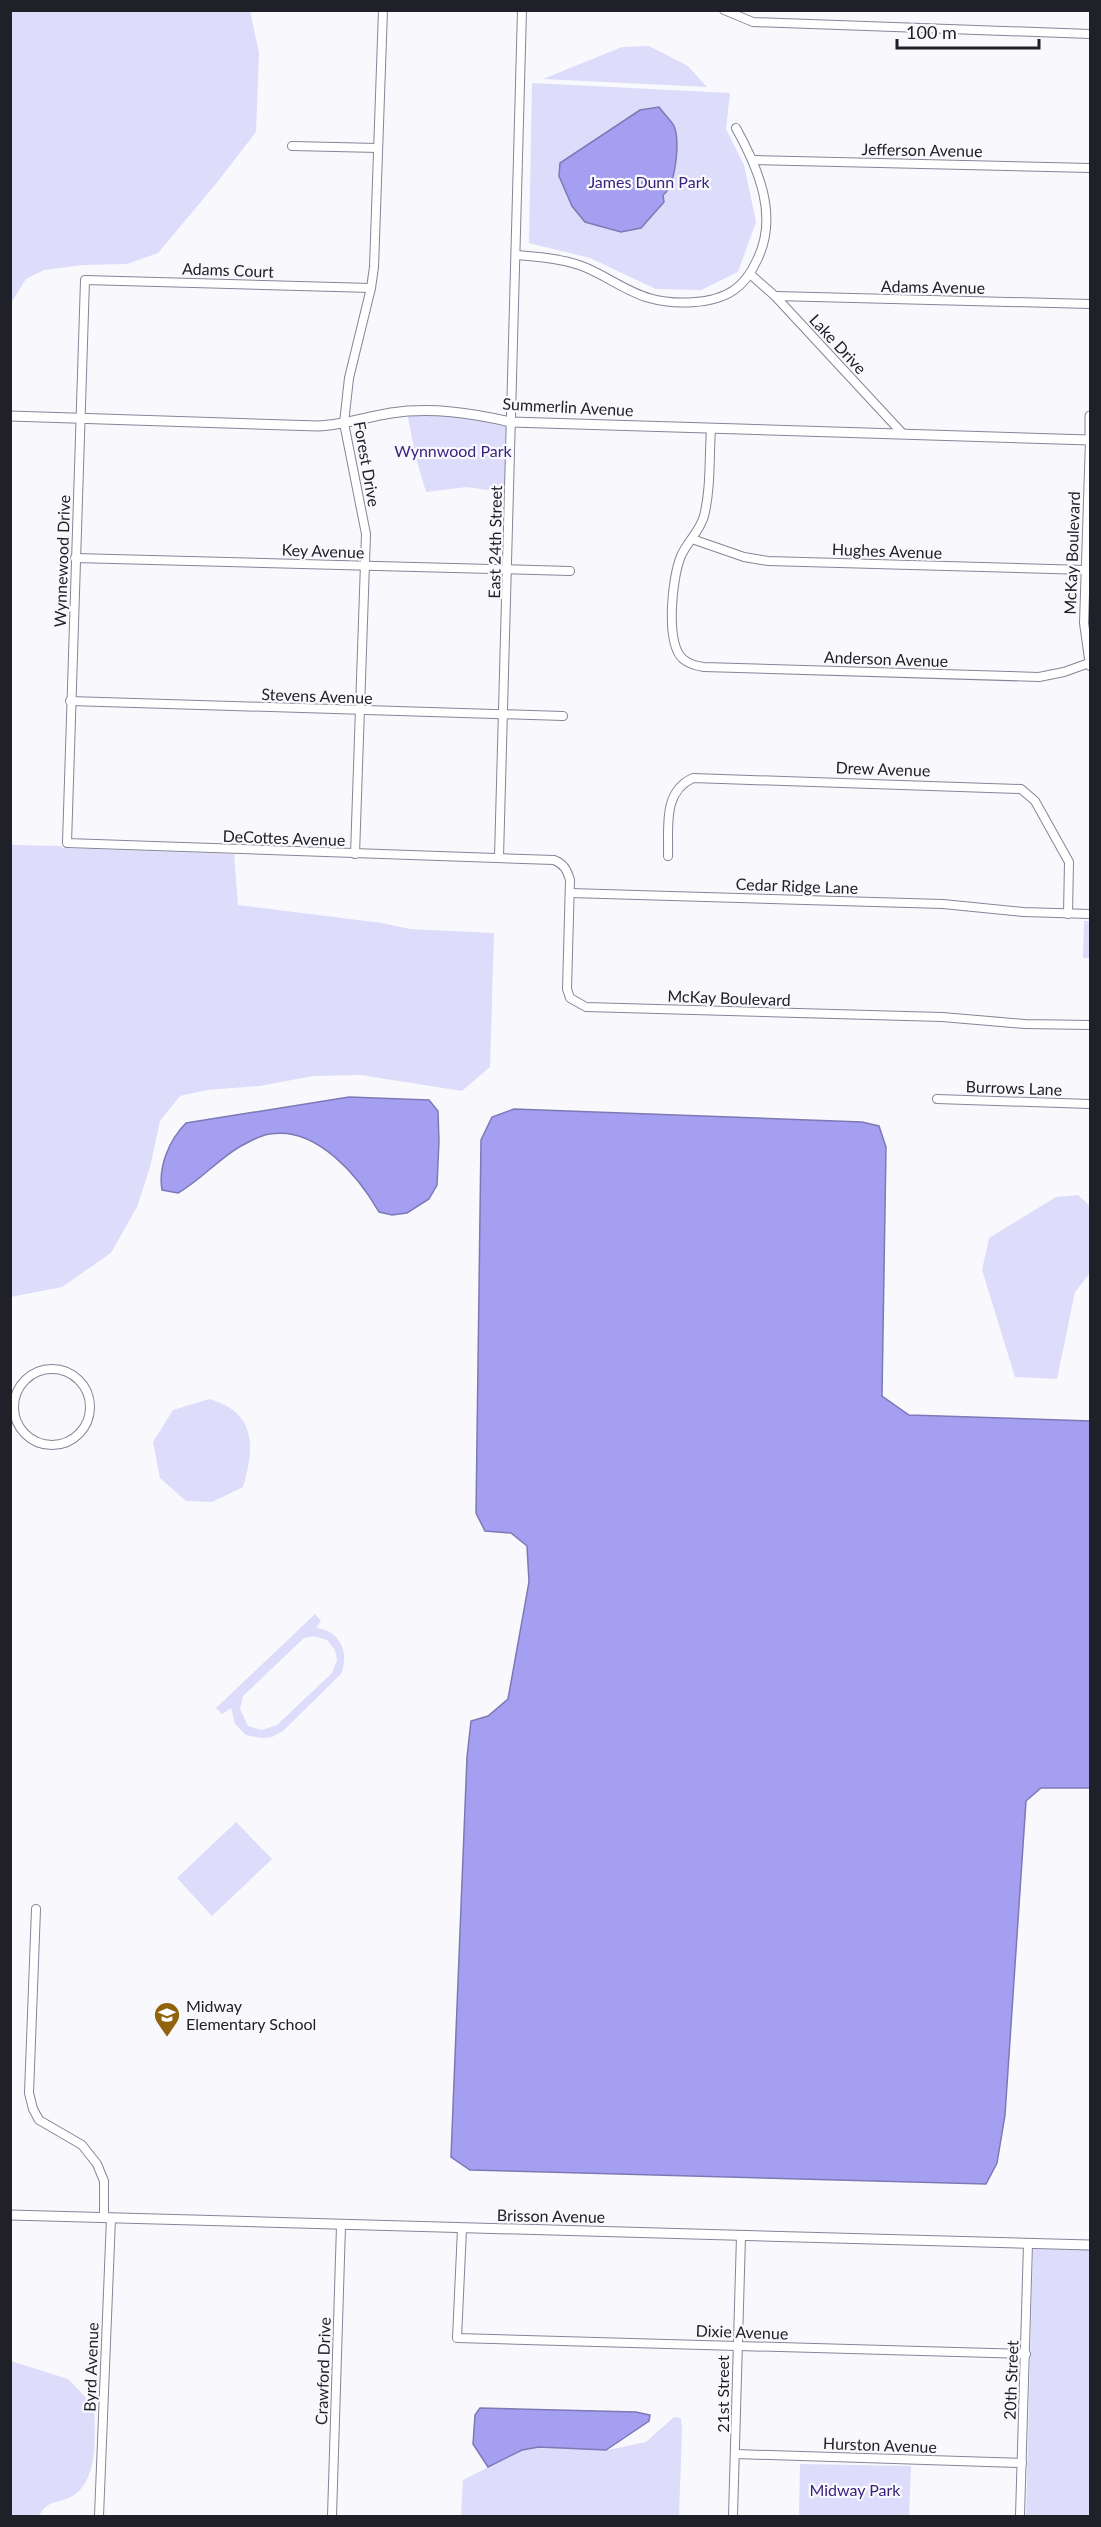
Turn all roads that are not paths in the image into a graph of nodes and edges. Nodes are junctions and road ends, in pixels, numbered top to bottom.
1 (383, 10) edge
2 (522, 10) edge
3 (724, 10) edge
4 (1090, 34) edge
5 (736, 128) dead end
6 (292, 146) dead end
7 (378, 148) junction
8 (753, 160) junction
9 (1090, 168) edge
10 (516, 255) junction
11 (750, 274) junction
12 (85, 280) joint
13 (372, 288) junction
14 (775, 296) junction
15 (1090, 304) edge
16 (10, 416) edge
17 (1090, 416) edge
18 (80, 418) junction
19 (511, 422) junction
20 (344, 423) junction
21 (711, 429) junction
22 (903, 434) junction
23 (1090, 440) edge
24 (692, 539) junction
25 (75, 558) junction
26 (365, 566) junction
27 (508, 569) junction
28 (1086, 570) junction
29 (570, 571) dead end
30 (1090, 665) edge
31 (70, 701) junction
32 (361, 711) junction
33 (504, 714) junction
34 (563, 716) dead end
35 (67, 843) joint
36 (355, 854) junction
37 (669, 856) dead end
38 (499, 857) junction
39 (570, 893) junction
40 (1068, 914) junction
41 (1090, 914) edge
42 (1090, 1025) edge
43 (938, 1099) dead end
44 (1090, 1104) edge
45 (12, 1407) edge
46 (36, 1909) dead end
47 (10, 2215) edge
48 (107, 2218) junction
49 (341, 2226) junction
50 (462, 2229) junction
51 (741, 2236) junction
52 (1028, 2244) junction
53 (1090, 2246) edge
54 (736, 2345) junction
55 (1026, 2354) junction
56 (736, 2454) junction
57 (1022, 2463) junction
58 (99, 2517) edge
59 (332, 2517) edge
60 (733, 2517) edge
61 (1020, 2517) edge

1 - 7 street, Forest Drive
2 - 10 street, East 24th Street
3 - 4 street
5 - 8 street
6 - 7 street
7 - 13 street, Forest Drive
8 - 9 street, Jefferson Avenue
8 - 11 street
10 - 11 street
10 - 19 street, East 24th Street
11 - 14 street, Lake Drive
12 - 13 street, Adams Court
12 - 18 street, Wynnewood Drive
13 - 20 street, Forest Drive
14 - 15 street, Adams Avenue
14 - 22 street, Lake Drive
16 - 18 street, Summerlin Avenue
17 - 23 street
18 - 20 street, Summerlin Avenue
18 - 25 street, Wynnewood Drive
19 - 20 street, Summerlin Avenue
19 - 21 street, Summerlin Avenue
19 - 27 street, East 24th Street
20 - 26 street, Forest Drive
21 - 22 street, Summerlin Avenue
21 - 24 street
22 - 23 street, Summerlin Avenue
23 - 28 street, McKay Boulevard
24 - 28 street, Hughes Avenue
24 - 30 street, Anderson Avenue
25 - 26 street, Key Avenue
25 - 31 street, Wynnewood Drive
26 - 27 street, Key Avenue
26 - 32 street, Forest Drive
27 - 29 street, Key Avenue
27 - 33 street, East 24th Street
28 - 30 street, McKay Boulevard
31 - 32 street, Stevens Avenue
31 - 35 street, Wynnewood Drive
32 - 33 street, Stevens Avenue
32 - 36 street, Forest Drive
33 - 34 street, Stevens Avenue
33 - 38 street, East 24th Street
35 - 36 street, DeCottes Avenue
36 - 38 street, DeCottes Avenue
37 - 40 street, Drew Avenue
38 - 39 street, McKay Boulevard
39 - 40 street, Cedar Ridge Lane
39 - 42 street, McKay Boulevard
40 - 41 street, Cedar Ridge Lane
43 - 44 street, Burrows Lane
45 - 45 street
46 - 48 street, Byrd Avenue
47 - 48 street, Brisson Avenue
48 - 49 street, Brisson Avenue
48 - 58 street, Byrd Avenue
49 - 50 street, Brisson Avenue
49 - 59 street, Crawford Drive
50 - 51 street, Brisson Avenue
50 - 54 street, Dixie Avenue
51 - 52 street, Brisson Avenue
51 - 54 street, 21st Street
52 - 53 street, Brisson Avenue
52 - 55 street, 20th Street
54 - 55 street, Dixie Avenue
54 - 56 street, 21st Street
55 - 57 street, 20th Street
56 - 57 street, Hurston Avenue
56 - 60 street, 21st Street
57 - 61 street, 20th Street

